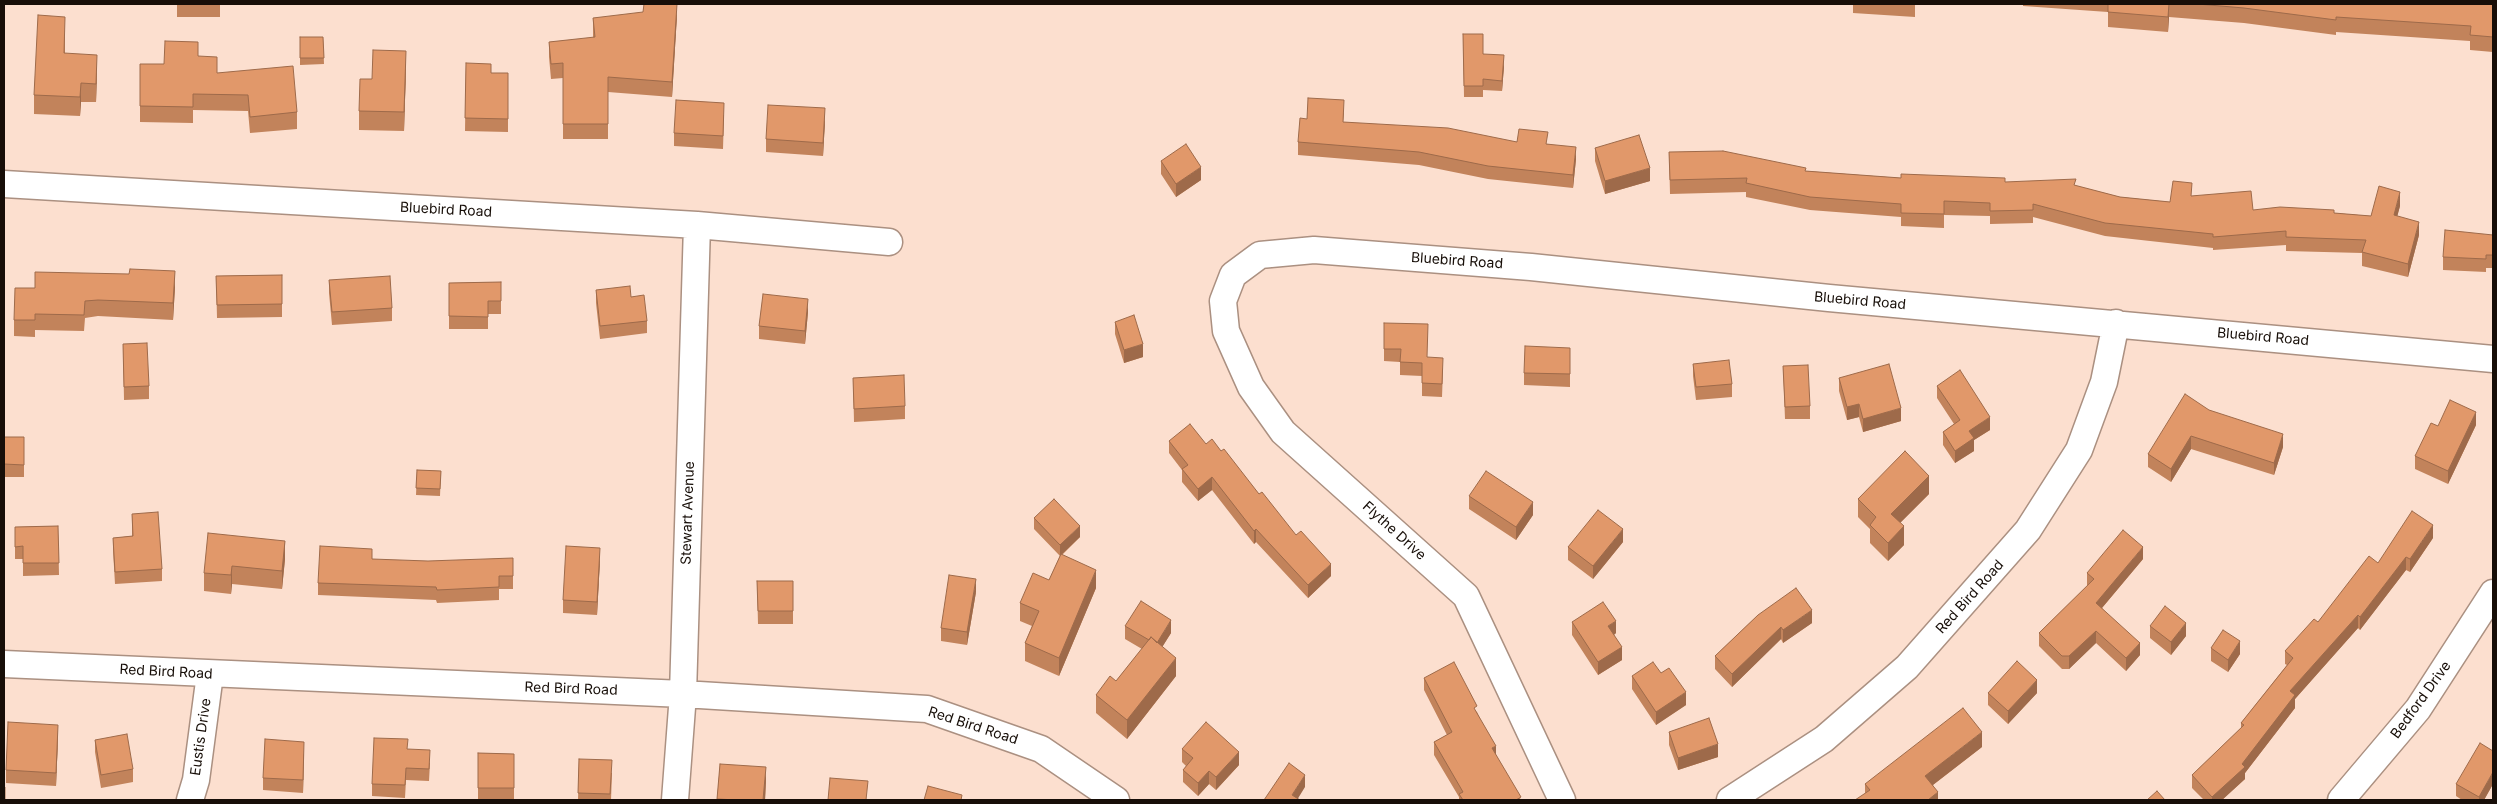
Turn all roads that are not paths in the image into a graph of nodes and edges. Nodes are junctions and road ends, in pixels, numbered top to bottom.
1 (4, 184) edge
2 (697, 225) junction
3 (888, 242) dead end
4 (1233, 275) joint
5 (2116, 323) junction
6 (2493, 358) edge
7 (2493, 593) edge
8 (4, 664) edge
9 (210, 674) junction
10 (683, 694) junction
11 (190, 800) edge
12 (675, 800) edge
13 (1116, 800) edge
14 (1562, 800) edge
15 (1730, 800) edge
16 (2342, 800) edge

1 - 2 street, Bluebird Road
2 - 3 street, Bluebird Road
2 - 10 street, Stewart Avenue
4 - 5 street, Bluebird Road
4 - 14 street, Flythe Drive
5 - 6 street, Bluebird Road
5 - 15 street, Red Bird Road
7 - 16 street, Bedford Drive
8 - 9 street, Red Bird Road
9 - 10 street, Red Bird Road
9 - 11 street, Eustis Drive
10 - 12 street, Stewart Avenue
10 - 13 street, Red Bird Road

